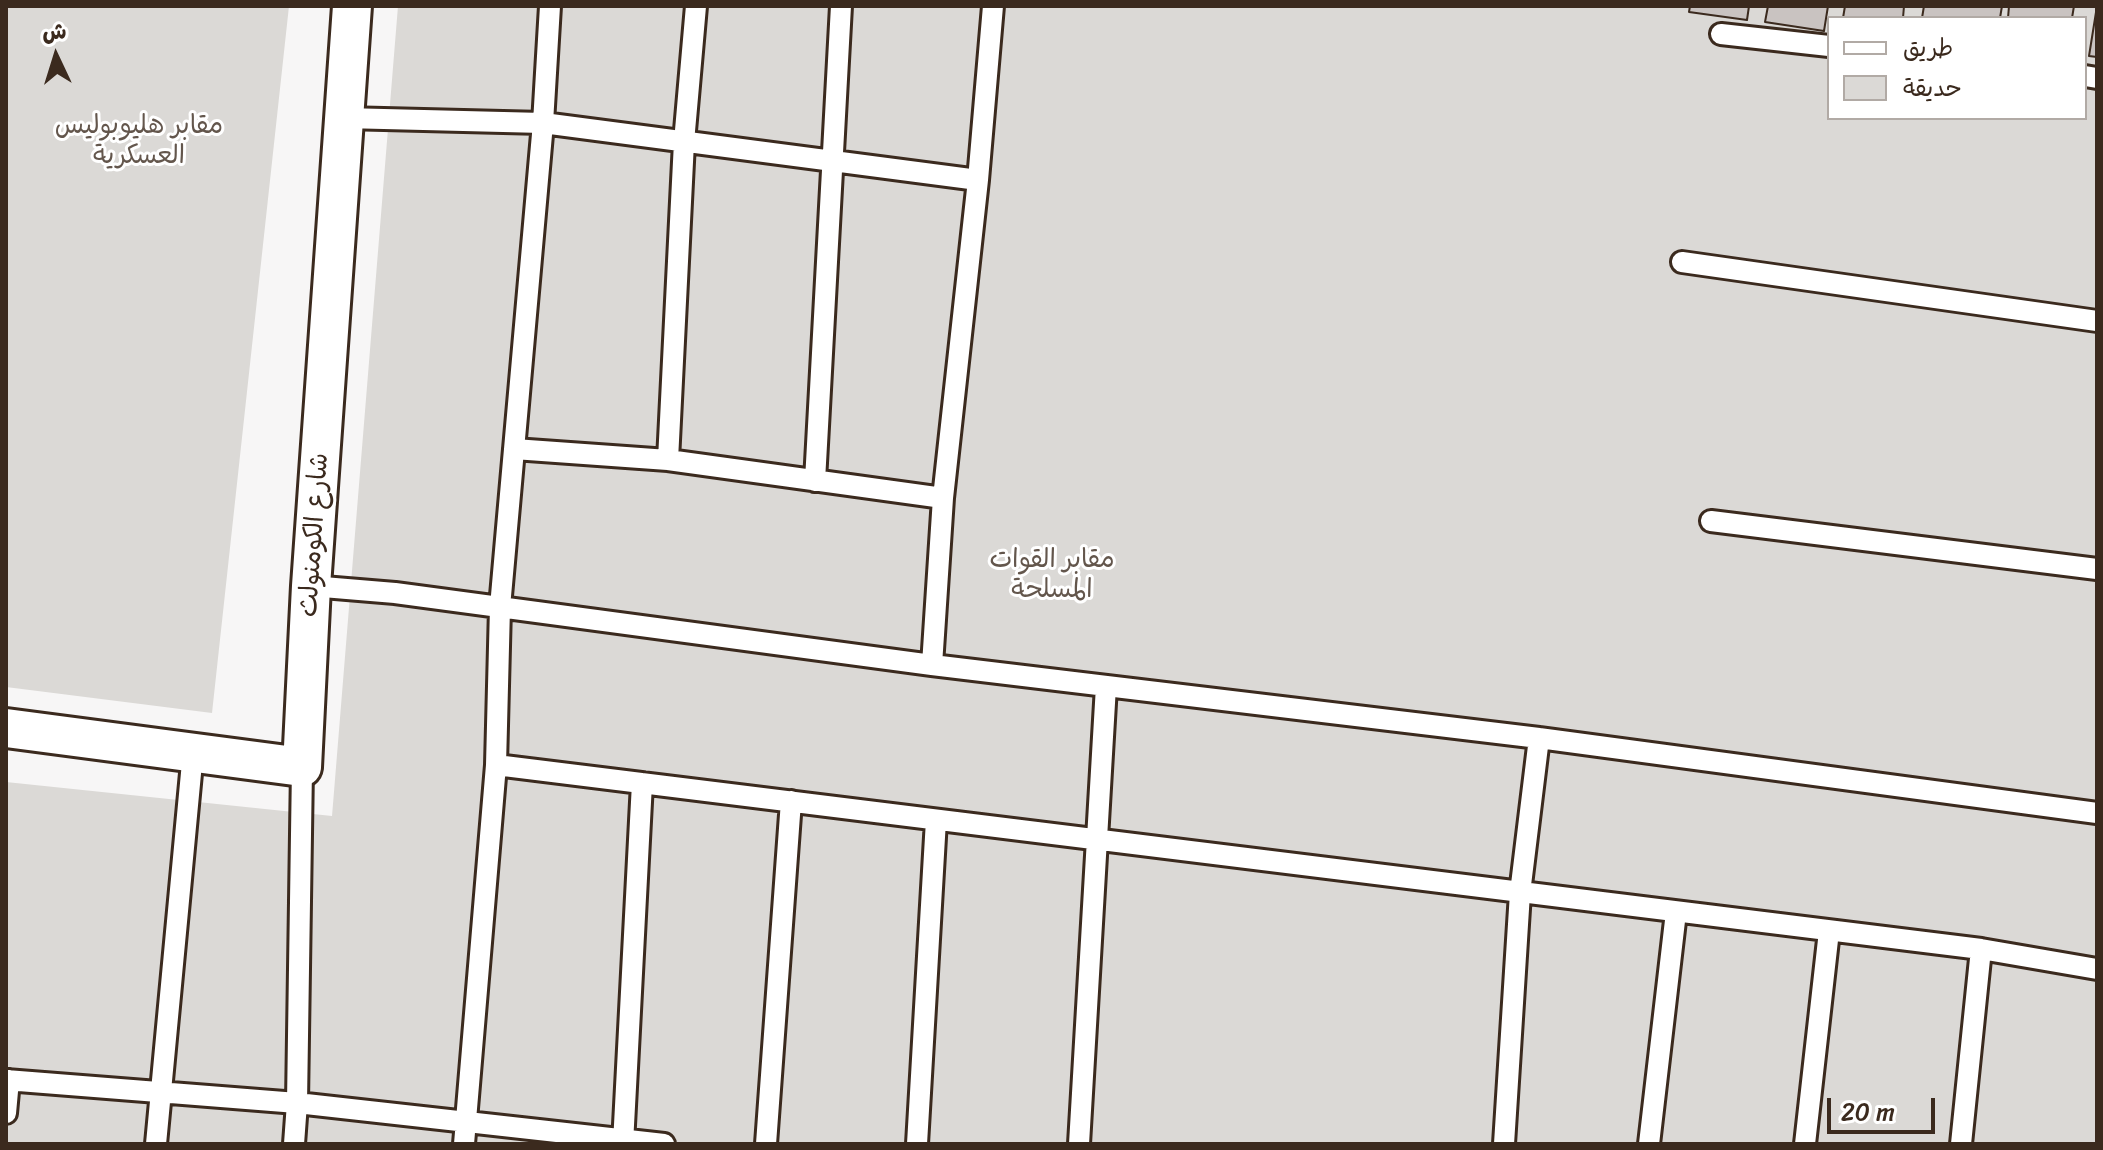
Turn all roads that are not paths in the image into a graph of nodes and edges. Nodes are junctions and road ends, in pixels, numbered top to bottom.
1 (352, 6) edge
2 (550, 6) edge
3 (696, 6) edge
4 (841, 6) edge
5 (993, 6) edge
6 (1721, 34) dead end
7 (1827, 46) edge
8 (344, 118) junction
9 (543, 123) junction
10 (684, 142) junction
11 (831, 160) junction
12 (978, 180) junction
13 (1682, 262) dead end
14 (2097, 321) edge
15 (514, 449) junction
16 (668, 460) junction
17 (815, 481) junction
18 (943, 498) junction
19 (1711, 521) dead end
20 (2097, 569) edge
21 (311, 586) junction
22 (500, 607) junction
23 (932, 665) junction
24 (1106, 686) junction
25 (6, 728) edge
26 (1539, 738) junction
27 (193, 752) junction
28 (496, 765) junction
29 (302, 767) junction
30 (642, 783) junction
31 (791, 801) junction
32 (2097, 813) edge
33 (936, 820) junction
34 (1097, 839) junction
35 (1520, 893) junction
36 (1676, 912) junction
37 (1829, 931) junction
38 (1981, 949) junction
39 (2097, 969) edge
40 (8, 1080) edge
41 (162, 1092) junction
42 (297, 1103) junction
43 (6, 1113) edge
44 (465, 1122) junction
45 (623, 1142) edge
46 (156, 1144) edge
47 (294, 1144) edge
48 (464, 1144) edge
49 (664, 1144) edge
50 (766, 1144) edge
51 (917, 1144) edge
52 (1079, 1144) edge
53 (1504, 1144) edge
54 (1649, 1144) edge
55 (1805, 1144) edge
56 (1961, 1144) edge

1 - 8 street, شارع الكومنولث
2 - 9 lane
3 - 10 lane
4 - 11 lane
5 - 12 lane
6 - 7 lane
8 - 9 lane
8 - 21 street, شارع الكومنولث
9 - 10 lane
9 - 15 lane
10 - 11 lane
10 - 16 lane
11 - 12 lane
11 - 17 lane
12 - 18 lane
13 - 14 lane
15 - 16 lane
15 - 22 lane
16 - 17 lane
17 - 18 lane
18 - 23 lane
19 - 20 lane
21 - 22 lane
21 - 29 street, شارع الكومنولث
22 - 23 lane
22 - 28 lane
23 - 24 lane
24 - 26 lane
24 - 34 lane
25 - 27 street
26 - 32 lane
26 - 35 lane
27 - 29 street
27 - 41 lane
28 - 30 lane
28 - 44 lane
29 - 42 lane
30 - 31 lane
30 - 45 lane
31 - 33 lane
31 - 50 lane
33 - 34 lane
33 - 51 lane
34 - 35 lane
34 - 52 lane
35 - 36 lane
35 - 53 lane
36 - 37 lane
36 - 54 lane
37 - 38 lane
37 - 55 lane
38 - 39 lane
38 - 56 lane
40 - 41 lane
40 - 43 lane
41 - 42 lane
41 - 46 lane
42 - 44 lane
42 - 47 lane
44 - 45 lane
44 - 48 lane
45 - 49 lane

